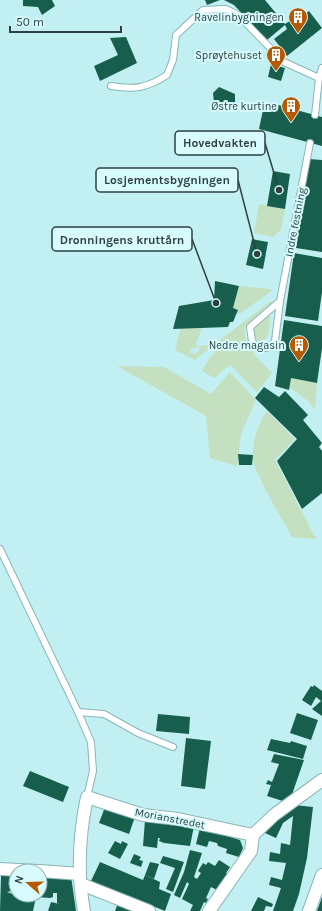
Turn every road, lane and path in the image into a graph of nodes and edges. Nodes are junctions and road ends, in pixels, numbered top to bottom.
1 (322, 68) edge
2 (319, 78) junction
3 (111, 86) dead end
4 (316, 115) dead end
5 (310, 143) dead end
6 (280, 301) junction
7 (0, 549) edge
8 (78, 712) junction
9 (172, 747) dead end
10 (322, 780) edge
11 (87, 797) junction
12 (253, 835) junction
13 (48, 873) edge
14 (322, 875) edge
15 (80, 879) junction
16 (84, 911) edge
17 (149, 911) edge
18 (209, 911) edge
19 (309, 911) edge

1 - 2 lane
2 - 3 lane
2 - 4 lane
5 - 6 lane, Indre festning
6 - 6 lane, Indre festning
7 - 8 lane
8 - 9 lane
8 - 11 lane
10 - 12 street
11 - 12 street, Morianstredet
11 - 15 street
12 - 18 street
13 - 15 street
14 - 19 street
15 - 16 street
15 - 17 street

